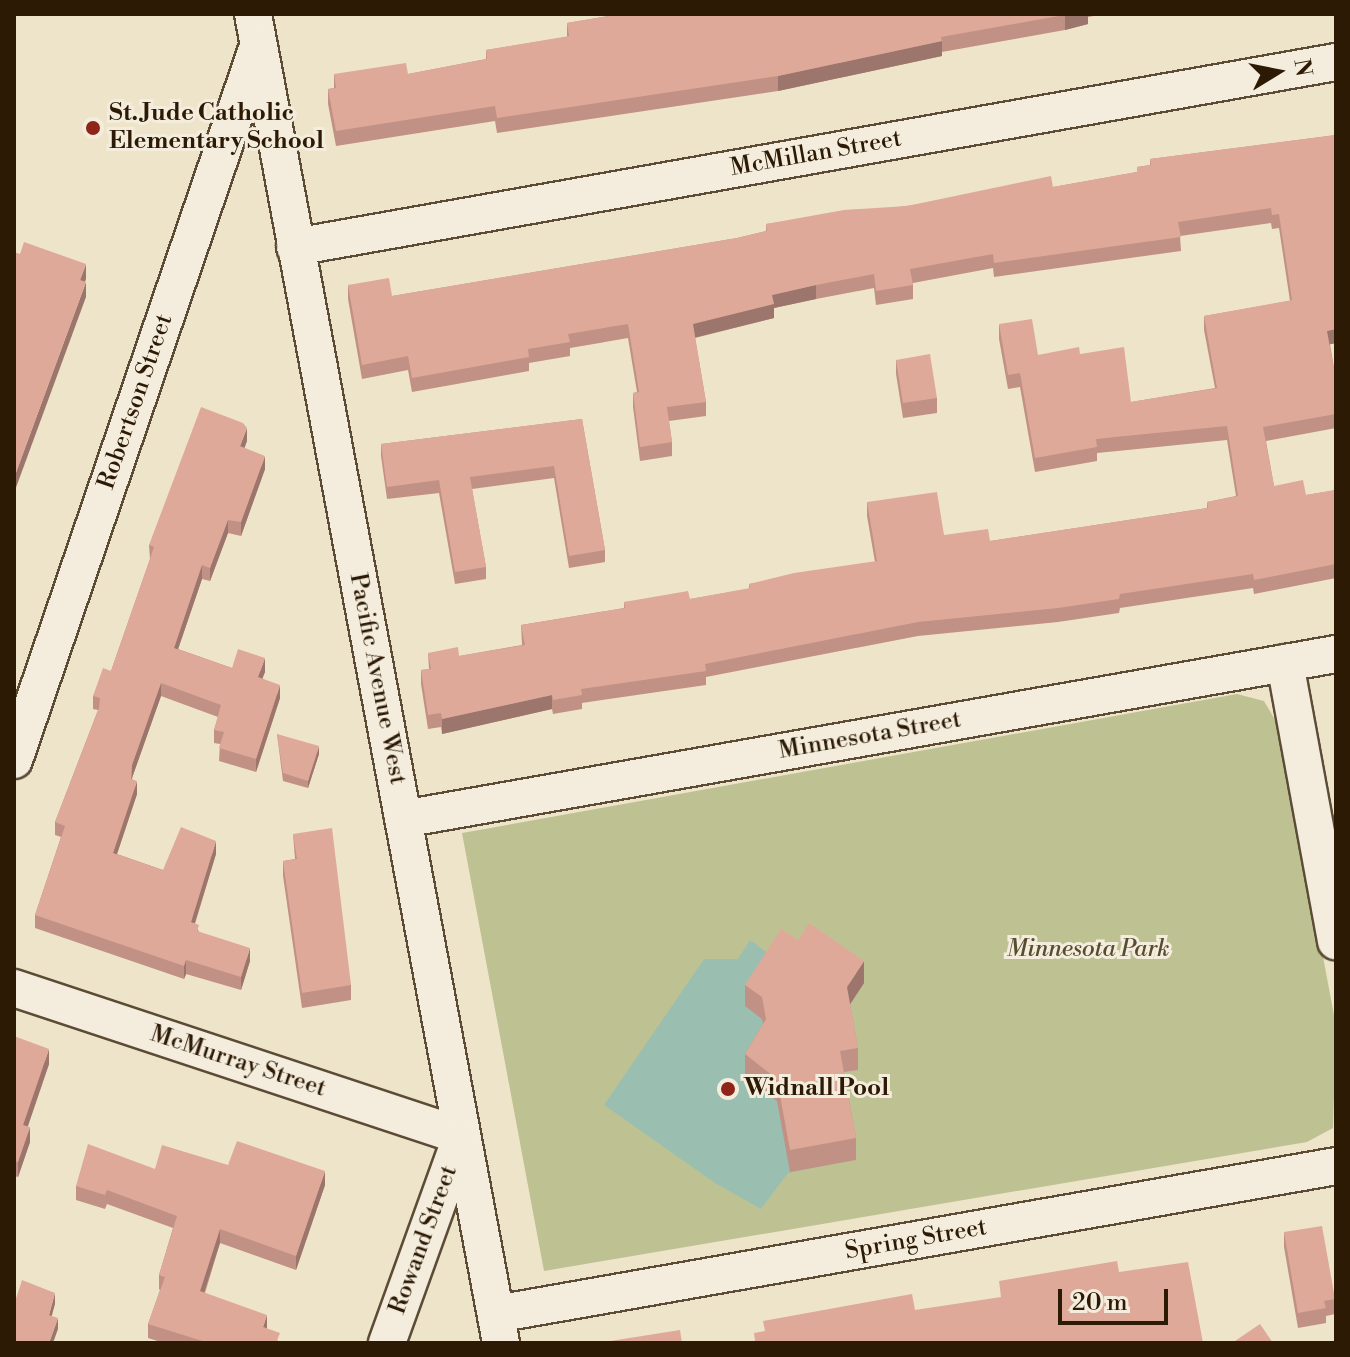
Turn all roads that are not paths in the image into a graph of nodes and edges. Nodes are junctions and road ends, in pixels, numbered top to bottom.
1 (256, 29) edge
2 (1336, 62) edge
3 (295, 247) junction
4 (1336, 654) edge
5 (1285, 663) junction
6 (14, 760) edge
7 (403, 819) junction
8 (1336, 941) edge
9 (14, 988) edge
10 (461, 1136) junction
11 (1336, 1166) edge
12 (498, 1329) edge
13 (387, 1343) edge

1 - 3 street, Pacific Avenue West
1 - 6 street, Robertson Street
2 - 3 street, McMillan Street
3 - 7 street, Pacific Avenue West
4 - 5 street, Minnesota Street
5 - 7 street, Minnesota Street
5 - 8 street
7 - 10 street, Pacific Avenue West
9 - 10 street, McMurray Street
10 - 12 street, Pacific Avenue West
10 - 13 street, Rowand Street
11 - 12 street, Spring Street

